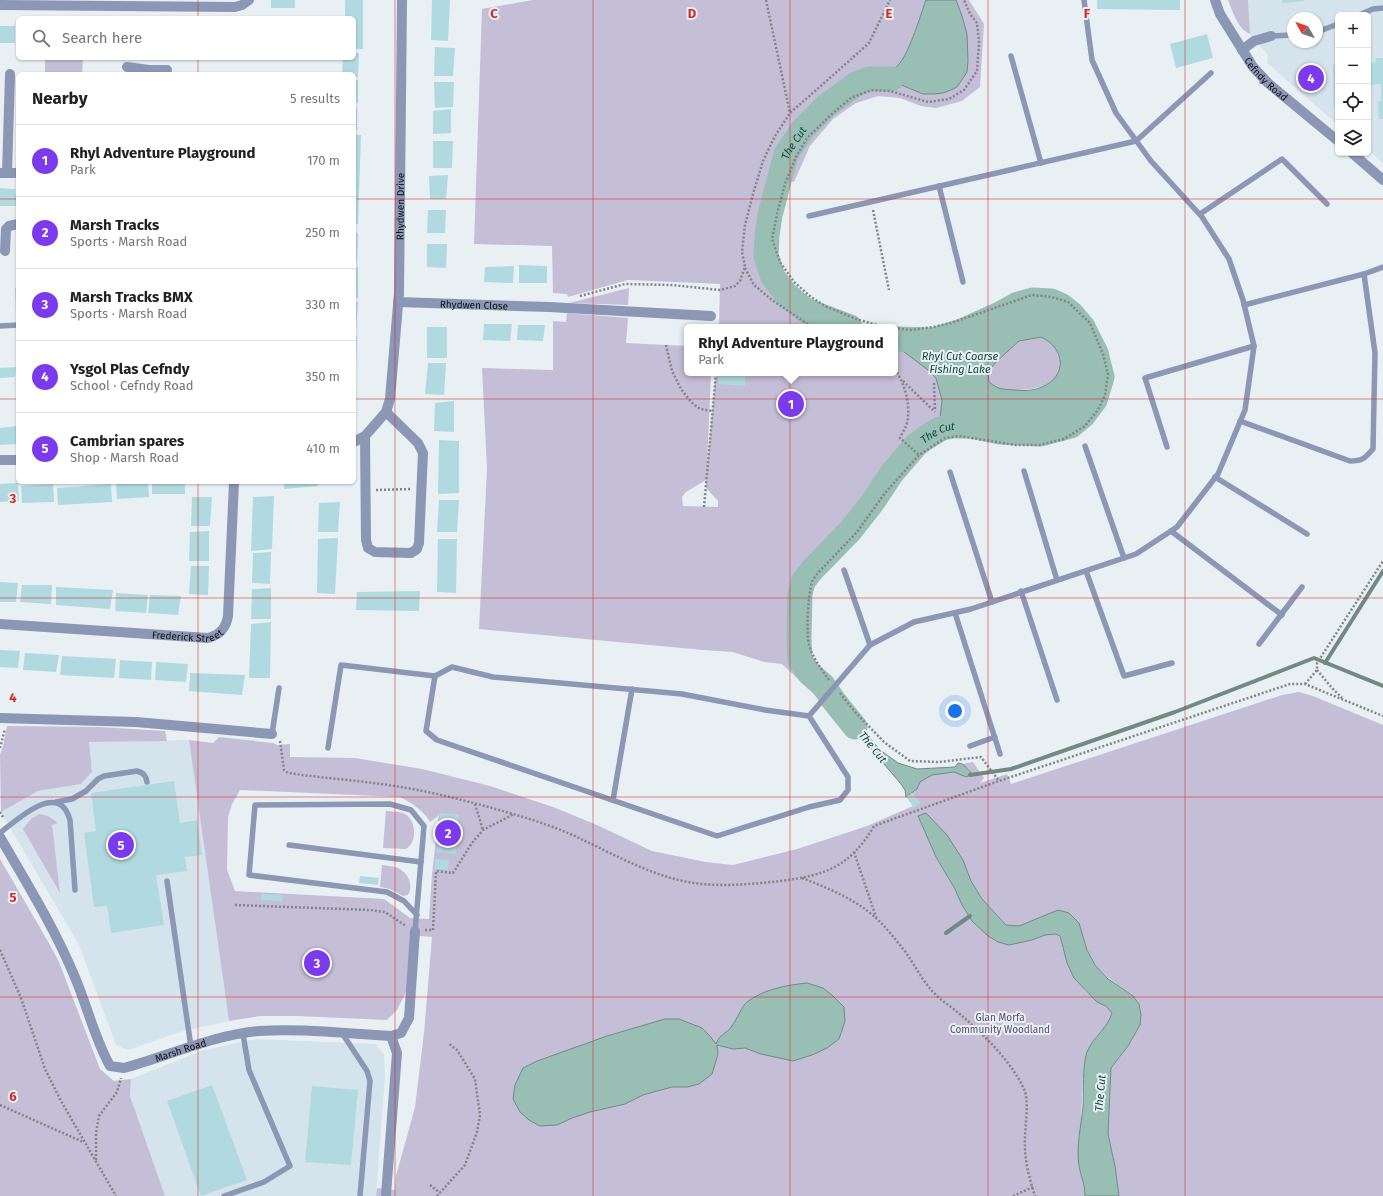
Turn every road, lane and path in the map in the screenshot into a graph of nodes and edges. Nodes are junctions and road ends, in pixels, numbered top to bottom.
1 (402, 0) edge
2 (766, 0) edge
3 (890, 0) edge
4 (964, 0) edge
5 (1084, 0) edge
6 (1215, 0) edge
7 (248, 1) edge
8 (0, 5) edge
9 (1383, 8) edge
10 (1366, 12) edge
11 (1335, 25) edge
12 (1323, 30) edge
13 (1287, 35) edge
14 (1271, 36) joint
15 (1242, 50) junction
16 (1011, 56) dead end
17 (127, 67) dead end
18 (167, 70) dead end
19 (148, 72) edge
20 (1210, 73) dead end
21 (10, 74) dead end
22 (790, 113) junction
23 (13, 128) edge
24 (1335, 139) edge
25 (1136, 141) junction
26 (1355, 156) edge
27 (1041, 163) junction
28 (4, 173) edge
29 (16, 173) edge
30 (1383, 180) edge
31 (939, 186) junction
32 (871, 202) junction
33 (1327, 204) dead end
34 (1200, 214) junction
35 (809, 216) dead end
36 (16, 224) edge
37 (5, 251) dead end
38 (745, 267) junction
39 (1383, 268) edge
40 (1364, 274) junction
41 (963, 282) dead end
42 (889, 290) dead end
43 (577, 297) dead end
44 (398, 302) junction
45 (1244, 305) junction
46 (711, 316) dead end
47 (808, 324) edge
48 (874, 324) edge
49 (16, 325) edge
50 (0, 326) edge
51 (898, 328) edge
52 (666, 345) dead end
53 (1254, 346) junction
54 (898, 374) edge
55 (716, 376) edge
56 (903, 381) junction
57 (934, 383) dead end
58 (386, 412) junction
59 (712, 412) junction
60 (1240, 420) junction
61 (365, 436) junction
62 (356, 441) edge
63 (1084, 446) dead end
64 (1167, 447) dead end
65 (0, 460) edge
66 (16, 460) edge
67 (1024, 471) dead end
68 (950, 472) dead end
69 (1215, 477) junction
70 (234, 484) edge
71 (421, 489) junction
72 (365, 490) junction
73 (704, 507) dead end
74 (1171, 531) junction
75 (1308, 534) dead end
76 (1124, 558) junction
77 (1383, 561) edge
78 (844, 570) dead end
79 (1086, 571) junction
80 (1057, 580) junction
81 (1302, 587) dead end
82 (1022, 591) junction
83 (992, 602) junction
84 (955, 613) junction
85 (1282, 615) junction
86 (0, 624) edge
87 (1259, 644) dead end
88 (870, 645) junction
89 (1172, 663) dead end
90 (1317, 670) junction
91 (435, 676) junction
92 (1305, 684) junction
93 (279, 688) dead end
94 (632, 689) junction
95 (1057, 700) dead end
96 (1345, 700) junction
97 (809, 716) junction
98 (1383, 716) edge
99 (0, 718) edge
100 (272, 734) junction
101 (995, 737) junction
102 (970, 746) dead end
103 (328, 748) dead end
104 (1000, 754) dead end
105 (981, 757) dead end
106 (999, 780) junction
107 (147, 782) dead end
108 (613, 800) junction
109 (55, 802) junction
110 (475, 804) junction
111 (0, 812) edge
112 (514, 814) junction
113 (9, 826) junction
114 (483, 830) junction
115 (0, 832) edge
116 (0, 837) edge
117 (289, 844) dead end
118 (854, 852) junction
119 (421, 862) junction
120 (801, 878) junction
121 (167, 881) dead end
122 (75, 890) dead end
123 (235, 905) dead end
124 (417, 915) junction
125 (876, 918) junction
126 (415, 931) junction
127 (0, 950) edge
128 (342, 1033) junction
129 (243, 1034) junction
130 (391, 1036) junction
131 (448, 1043) dead end
132 (191, 1048) junction
133 (124, 1068) junction
134 (0, 1105) edge
135 (84, 1142) junction
136 (96, 1161) junction
137 (430, 1185) dead end
138 (1033, 1187) junction
139 (386, 1195) edge
140 (438, 1195) edge
141 (116, 1196) edge
142 (224, 1196) edge
143 (360, 1196) edge
144 (1013, 1196) edge
145 (1035, 1196) edge

1 - 44 street, Rhydwen Drive
2 - 22 path
3 - 22 path
4 - 48 path
5 - 25 lane
6 - 15 street, Cefndy Road
7 - 8 street
9 - 10 lane
11 - 12 lane
13 - 14 lane
14 - 15 street
15 - 24 street, Cefndy Road
16 - 27 lane
17 - 19 street
18 - 19 street
20 - 25 lane
21 - 23 street
22 - 38 path
23 - 28 street
25 - 27 lane
25 - 34 lane
26 - 30 street
27 - 31 lane
28 - 29 street
31 - 32 lane
31 - 41 lane
32 - 35 lane
32 - 42 path
33 - 34 lane
34 - 45 lane
36 - 37 street
38 - 43 path
38 - 47 path
39 - 40 lane
40 - 45 lane
40 - 60 lane
44 - 46 street, Rhydwen Close
44 - 58 street, Rhydwen Drive
45 - 53 lane
49 - 50 lane
51 - 56 path
52 - 59 path
53 - 60 lane
53 - 64 lane
54 - 56 path
55 - 59 path
56 - 57 path
58 - 61 street, Rhydwen Drive
58 - 71 street
59 - 73 path
60 - 69 lane
61 - 62 street, Rhydwen Drive
61 - 72 street
63 - 76 lane
65 - 66 street
67 - 80 lane
68 - 83 lane
69 - 74 lane
69 - 75 lane
70 - 86 street, Frederick Street
71 - 72 path
71 - 72 street
74 - 76 lane
74 - 85 lane
76 - 79 lane
77 - 90 path
78 - 88 lane
79 - 80 lane
79 - 89 lane
80 - 82 lane
81 - 85 lane
82 - 83 lane
82 - 95 lane
83 - 84 lane
84 - 88 lane
84 - 101 lane
85 - 87 lane
88 - 97 lane
90 - 92 path
90 - 96 path
91 - 94 lane
91 - 103 lane
91 - 108 lane
92 - 96 path
92 - 106 path
93 - 100 lane
94 - 97 lane
94 - 108 lane
96 - 98 path
97 - 108 lane
99 - 100 street
100 - 110 path
101 - 102 lane
101 - 104 lane
105 - 106 path
106 - 118 path
107 - 109 lane
109 - 113 lane
109 - 122 lane
110 - 112 path
110 - 114 path
111 - 113 path
112 - 114 path
112 - 120 path
113 - 115 lane
114 - 126 path
116 - 133 street
117 - 119 lane
118 - 120 path
118 - 125 path
119 - 124 lane
119 - 124 lane
120 - 125 path
121 - 132 lane
123 - 126 path
124 - 126 lane
125 - 138 path
126 - 130 street
127 - 135 path
128 - 129 street, Marsh Road
128 - 130 street, Marsh Road
128 - 143 lane
129 - 132 street, Marsh Road
129 - 142 lane
130 - 139 street
131 - 140 path
132 - 133 street, Marsh Road
133 - 136 path
134 - 135 path
135 - 136 path
136 - 141 path
137 - 140 path
138 - 144 path
138 - 145 path

